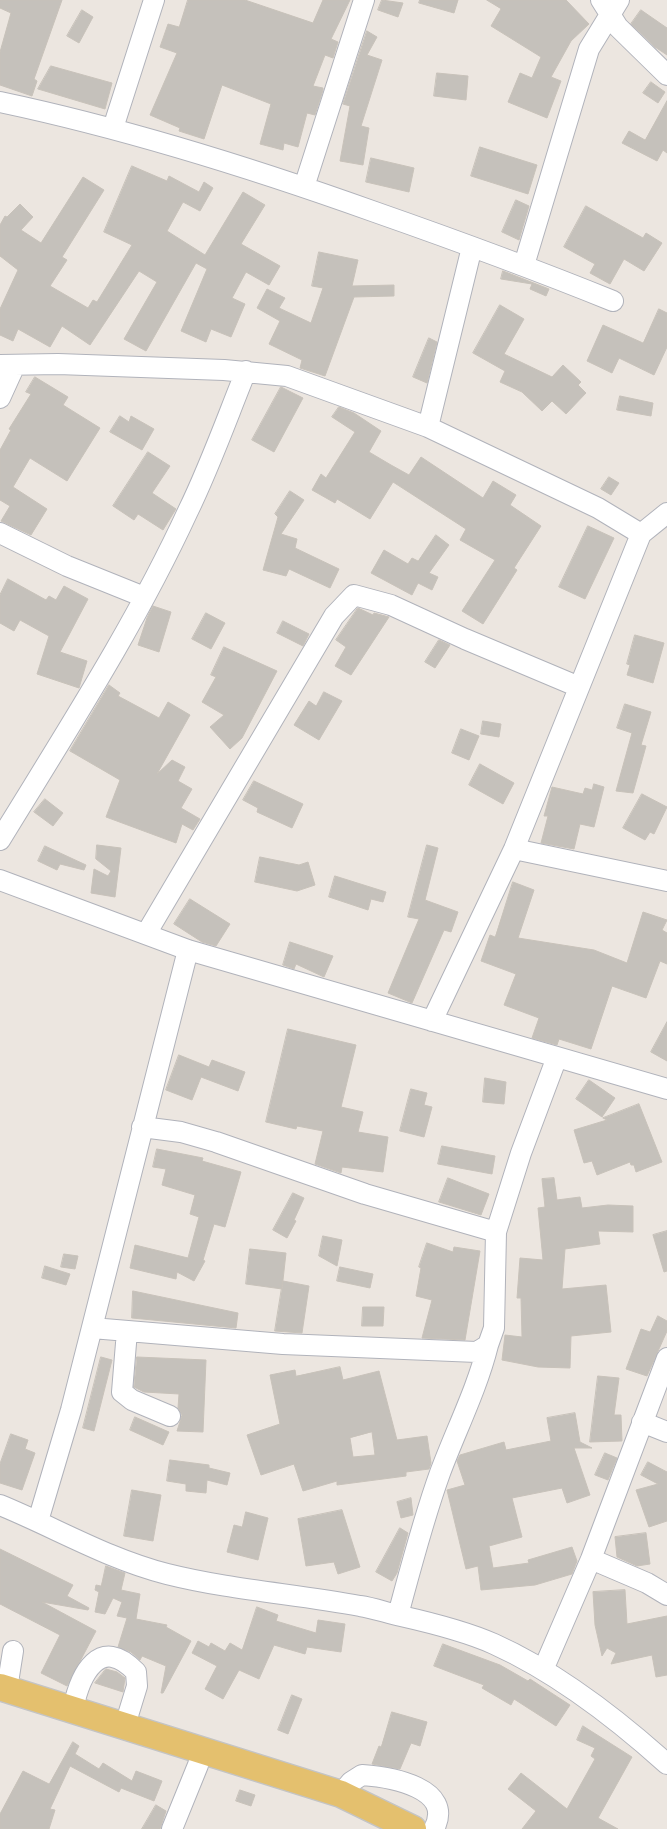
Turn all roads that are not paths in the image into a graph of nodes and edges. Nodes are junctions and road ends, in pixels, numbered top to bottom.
1 (154, 0) edge
2 (364, 0) edge
3 (610, 5) edge
4 (667, 74) edge
5 (0, 102) edge
6 (113, 128) junction
7 (304, 187) junction
8 (472, 246) junction
9 (524, 265) junction
10 (613, 301) dead end
11 (8, 365) edge
12 (246, 371) junction
13 (0, 398) edge
14 (428, 428) junction
15 (667, 513) edge
16 (0, 534) edge
17 (641, 534) junction
18 (144, 597) junction
19 (579, 687) junction
20 (0, 840) edge
21 (514, 850) junction
22 (0, 880) edge
23 (667, 881) edge
24 (146, 934) junction
25 (188, 950) junction
26 (432, 1020) junction
27 (557, 1057) junction
28 (667, 1089) edge
29 (142, 1127) junction
30 (496, 1232) junction
31 (92, 1328) junction
32 (127, 1330) junction
33 (488, 1345) junction
34 (667, 1358) edge
35 (170, 1416) dead end
36 (642, 1422) junction
37 (667, 1432) edge
38 (0, 1505) edge
39 (38, 1521) junction
40 (591, 1559) junction
41 (667, 1595) edge
42 (398, 1615) junction
43 (13, 1650) dead end
44 (543, 1670) junction
45 (2, 1694) edge
46 (73, 1709) junction
47 (122, 1729) junction
48 (667, 1764) edge
49 (198, 1765) junction
50 (341, 1794) junction
51 (172, 1829) edge
52 (381, 1829) edge
53 (413, 1829) edge
54 (434, 1829) edge

1 - 6 street
2 - 7 street
3 - 4 street
3 - 9 street
5 - 6 street
6 - 7 street
7 - 8 street
8 - 9 street
8 - 14 street
9 - 10 street
11 - 12 street
11 - 13 street
12 - 14 street
12 - 18 street
14 - 17 street
15 - 17 street
16 - 18 street
17 - 19 street
18 - 20 street
19 - 21 street
19 - 24 street
21 - 23 street
21 - 26 street
22 - 24 street
24 - 25 street
25 - 26 street
25 - 29 street
26 - 27 street
27 - 28 street
27 - 30 street
29 - 30 street
29 - 31 street
30 - 33 street
31 - 32 street
31 - 39 street
32 - 33 street
32 - 35 street
33 - 42 street
34 - 36 street
36 - 37 street
36 - 40 street
38 - 39 street
39 - 42 street
40 - 41 street
40 - 44 street
42 - 44 street
43 - 45 street
44 - 48 street
45 - 46 main road
45 - 47 main road
46 - 47 main road
46 - 47 street
47 - 49 main road
47 - 50 main road
49 - 51 street
49 - 52 main road
50 - 53 main road
50 - 54 street

